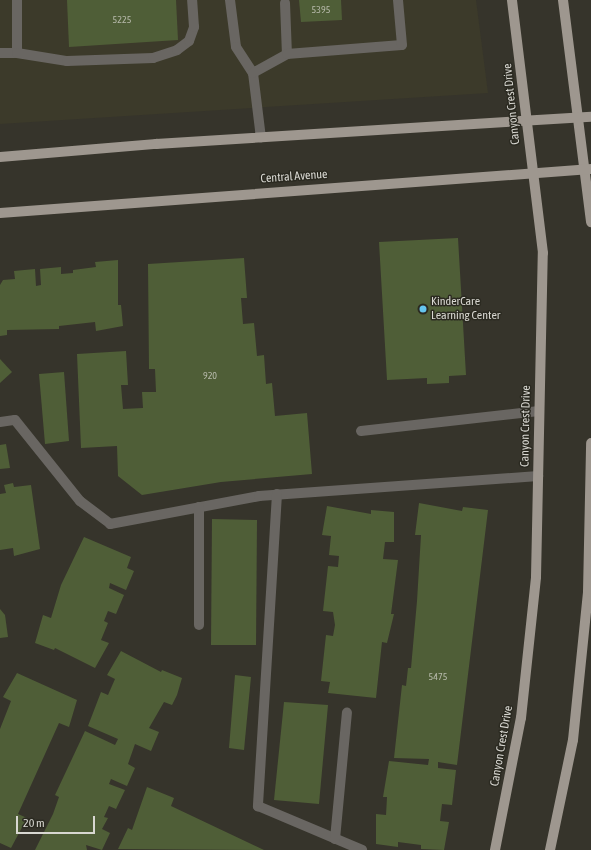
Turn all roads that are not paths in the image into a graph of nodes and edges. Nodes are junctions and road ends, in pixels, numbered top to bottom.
1 (17, 0) edge
2 (192, 0) edge
3 (230, 0) edge
4 (398, 0) edge
5 (512, 0) edge
6 (563, 0) edge
7 (285, 3) dead end
8 (0, 53) edge
9 (17, 53) junction
10 (287, 54) junction
11 (253, 73) junction
12 (591, 117) edge
13 (579, 118) junction
14 (527, 123) junction
15 (261, 138) junction
16 (0, 157) edge
17 (588, 169) edge
18 (533, 172) junction
19 (0, 213) edge
20 (591, 222) edge
21 (539, 411) junction
22 (0, 422) edge
23 (361, 431) dead end
24 (591, 443) edge
25 (538, 476) junction
26 (277, 494) junction
27 (199, 507) junction
28 (199, 625) dead end
29 (347, 713) dead end
30 (335, 839) junction
31 (362, 850) edge
32 (495, 850) edge
33 (550, 850) edge

1 - 9 street
2 - 9 street
3 - 11 street
4 - 10 street
5 - 14 main road, Canyon Crest Drive
6 - 13 main road
7 - 10 street
8 - 9 street
10 - 11 street
11 - 15 street
12 - 13 main road
13 - 14 main road
13 - 17 main road
14 - 15 main road
14 - 18 main road, Canyon Crest Drive
15 - 16 main road
17 - 18 main road, Central Avenue
17 - 20 main road
18 - 19 main road, Central Avenue
18 - 21 main road, Canyon Crest Drive
21 - 23 street
21 - 25 main road, Canyon Crest Drive
22 - 27 street
24 - 33 main road
25 - 26 street
25 - 32 main road, Canyon Crest Drive
26 - 27 street
26 - 30 street
27 - 28 street
29 - 30 street
30 - 31 street

